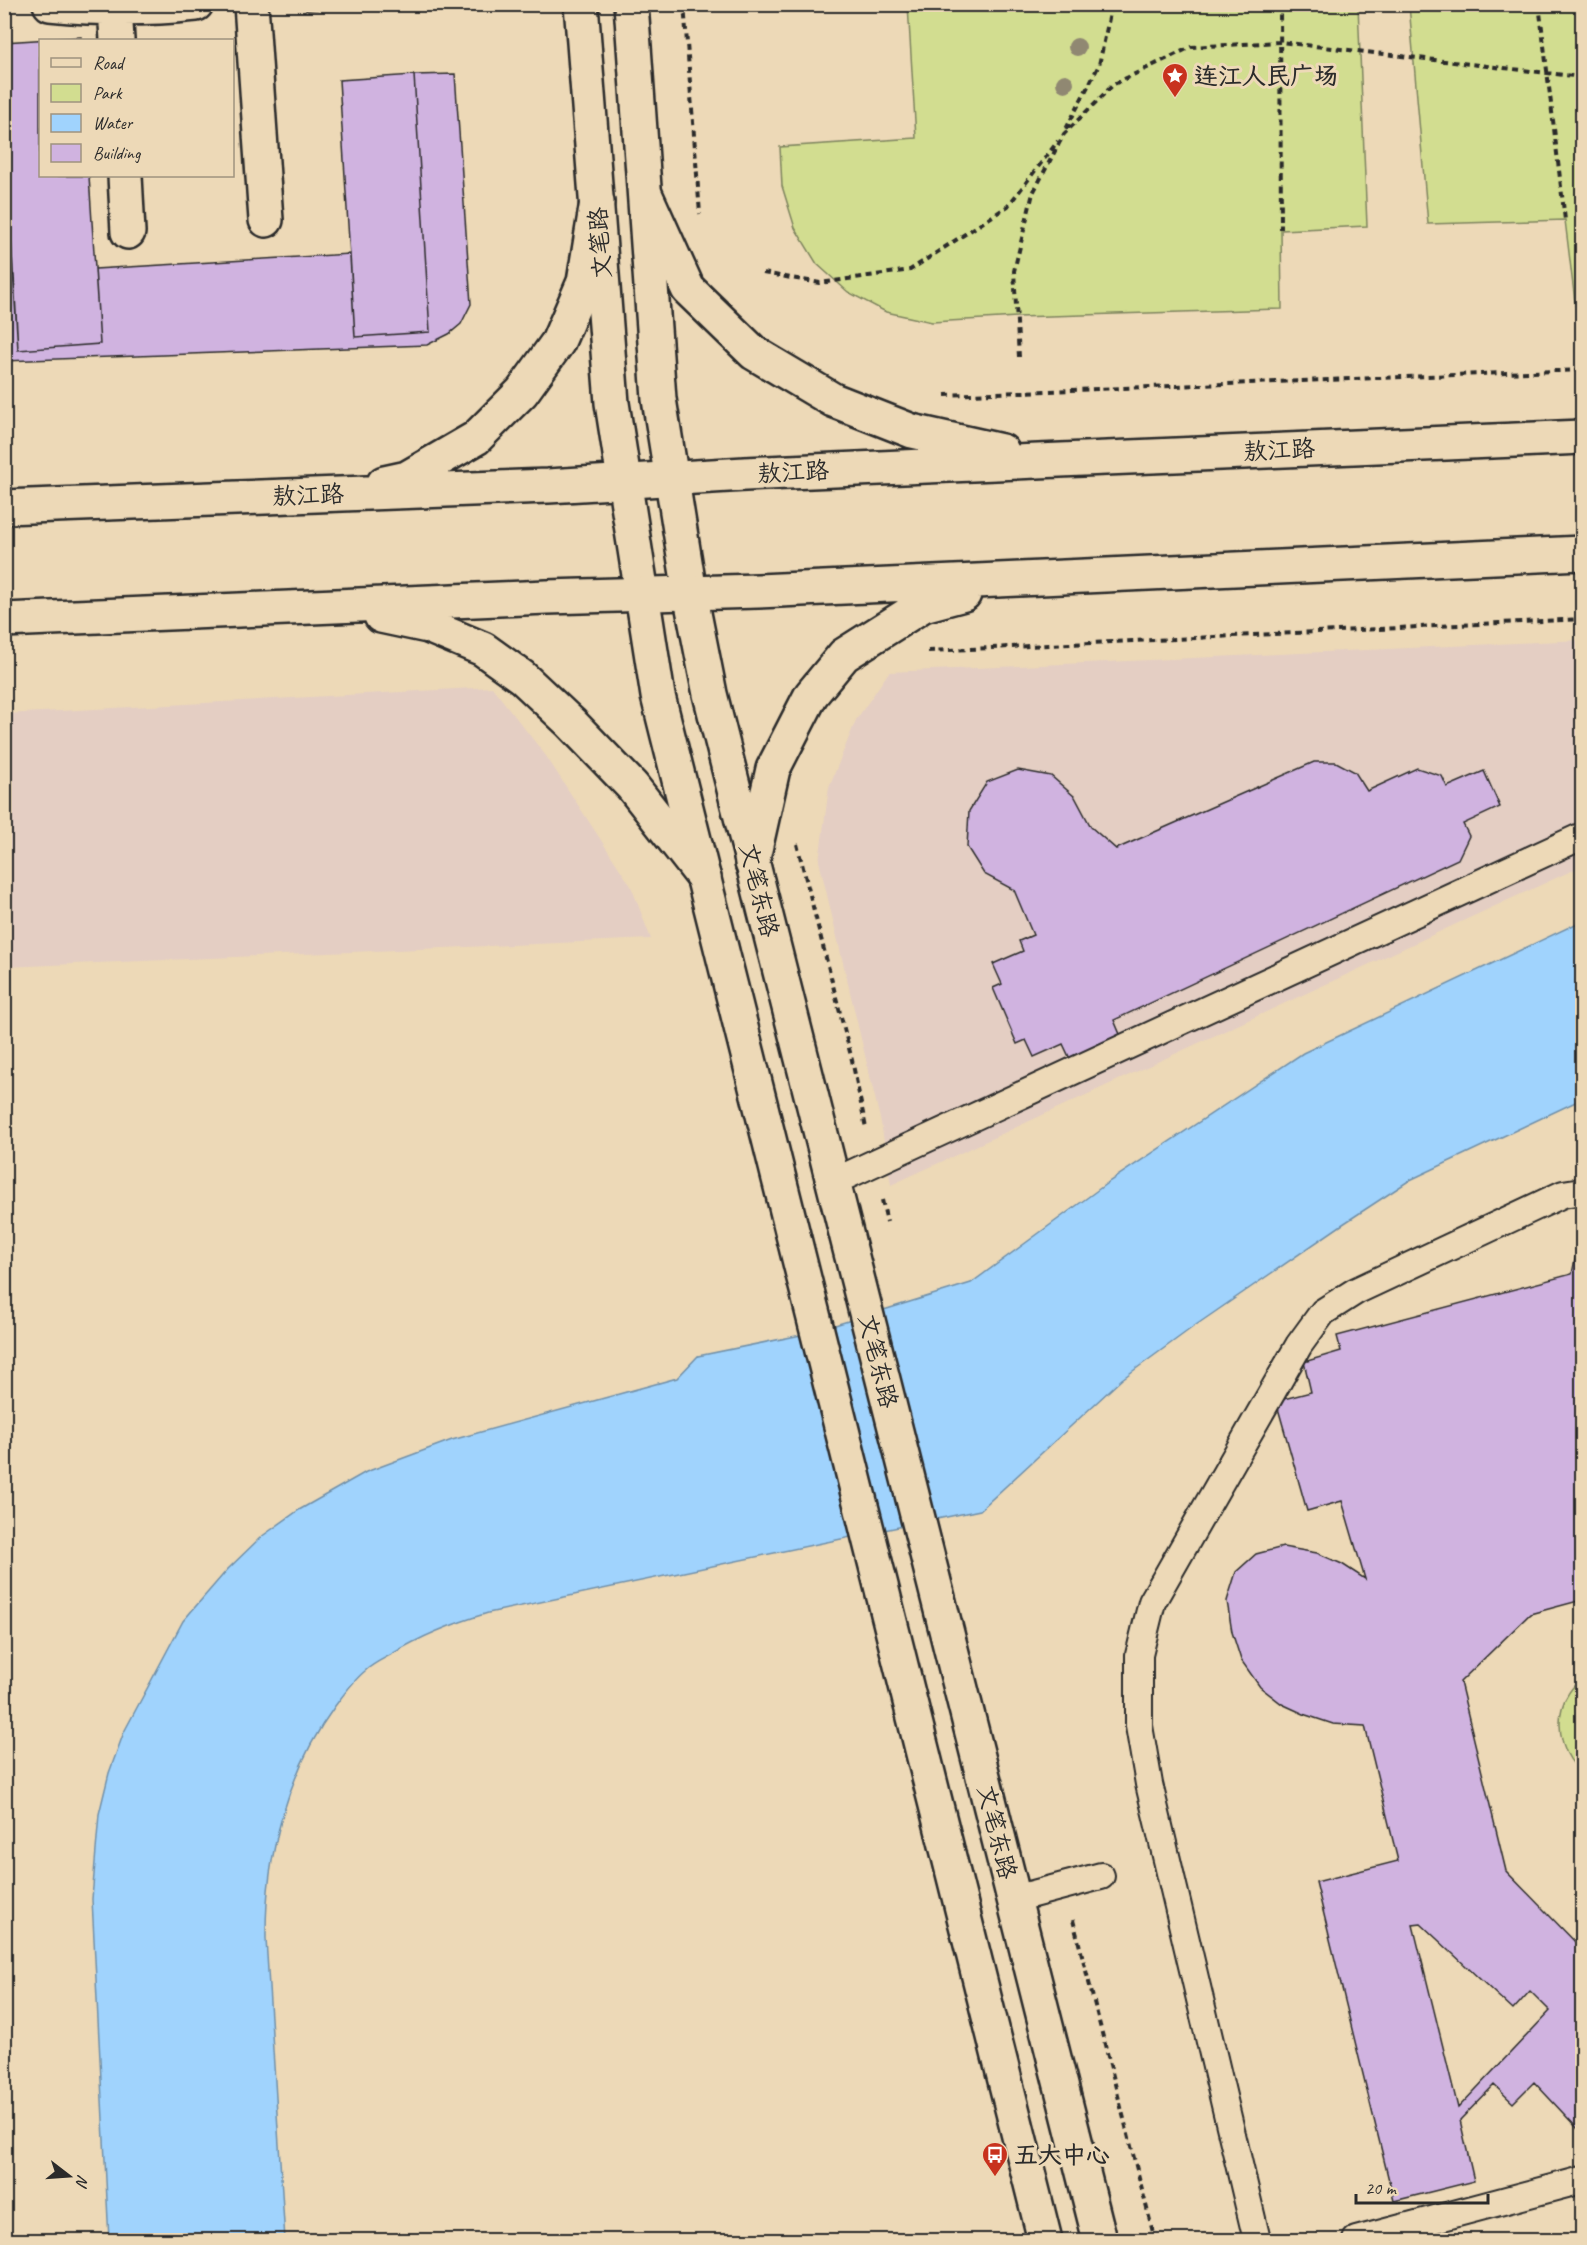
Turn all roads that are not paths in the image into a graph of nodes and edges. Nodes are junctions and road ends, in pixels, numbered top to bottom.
1 (50, 4) edge
2 (196, 4) edge
3 (251, 4) edge
4 (581, 4) edge
5 (631, 4) edge
6 (116, 8) junction
7 (117, 39) edge
8 (125, 177) edge
9 (646, 196) junction
10 (597, 202) junction
11 (266, 220) dead end
12 (128, 232) dead end
13 (1582, 437) edge
14 (1088, 459) junction
15 (672, 479) junction
16 (624, 482) junction
17 (341, 494) junction
18 (4, 507) edge
19 (1582, 553) edge
20 (1085, 576) junction
21 (690, 593) junction
22 (641, 595) junction
23 (336, 606) junction
24 (4, 620) edge
25 (1582, 836) edge
26 (752, 862) junction
27 (704, 878) junction
28 (833, 1182) junction
29 (1582, 1191) edge
30 (1101, 1876) dead end
31 (1014, 1899) junction
32 (1582, 2180) edge
33 (1357, 2240) edge
34 (1045, 2241) edge
35 (1100, 2241) edge
36 (1257, 2241) edge

1 - 6 main road
2 - 6 main road
3 - 11 main road
4 - 10 main road, 文笔路
5 - 9 main road, 文笔路
6 - 7 main road
8 - 12 main road
9 - 14 main road
9 - 15 main road, 文笔路
10 - 16 main road, 文笔路
10 - 17 main road
13 - 14 main road, 敖江路
14 - 15 main road, 敖江路
15 - 16 main road, 敖江路
15 - 21 main road, 文笔东路
16 - 17 main road, 敖江路
16 - 22 main road
17 - 18 main road, 敖江路
19 - 20 main road
20 - 21 main road
20 - 26 main road
21 - 22 main road
21 - 26 main road, 文笔东路
22 - 23 main road
22 - 27 main road
23 - 24 main road
23 - 27 main road
25 - 28 lane
26 - 28 main road, 文笔东路
27 - 34 main road
28 - 31 main road, 文笔东路
29 - 36 lane
30 - 31 lane
31 - 35 main road, 文笔东路
32 - 33 lane

